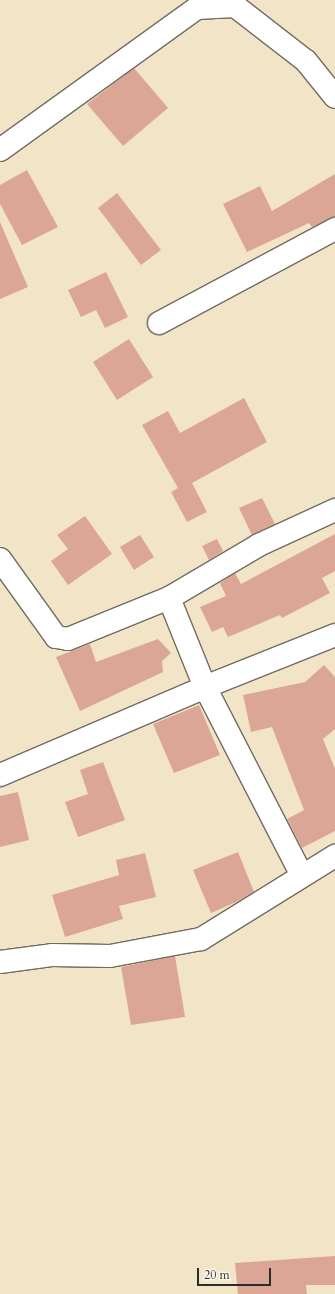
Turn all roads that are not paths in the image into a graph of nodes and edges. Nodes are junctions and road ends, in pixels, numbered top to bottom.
1 (335, 97) edge
2 (0, 150) edge
3 (335, 229) edge
4 (159, 323) dead end
5 (335, 510) edge
6 (0, 559) edge
7 (169, 598) junction
8 (335, 635) edge
9 (205, 687) junction
10 (0, 775) edge
11 (335, 856) edge
12 (302, 876) junction
13 (0, 962) edge

1 - 2 street
3 - 4 street
5 - 7 street
6 - 7 street
7 - 9 street
8 - 9 street
9 - 10 street
9 - 12 street
11 - 12 street
12 - 13 street

